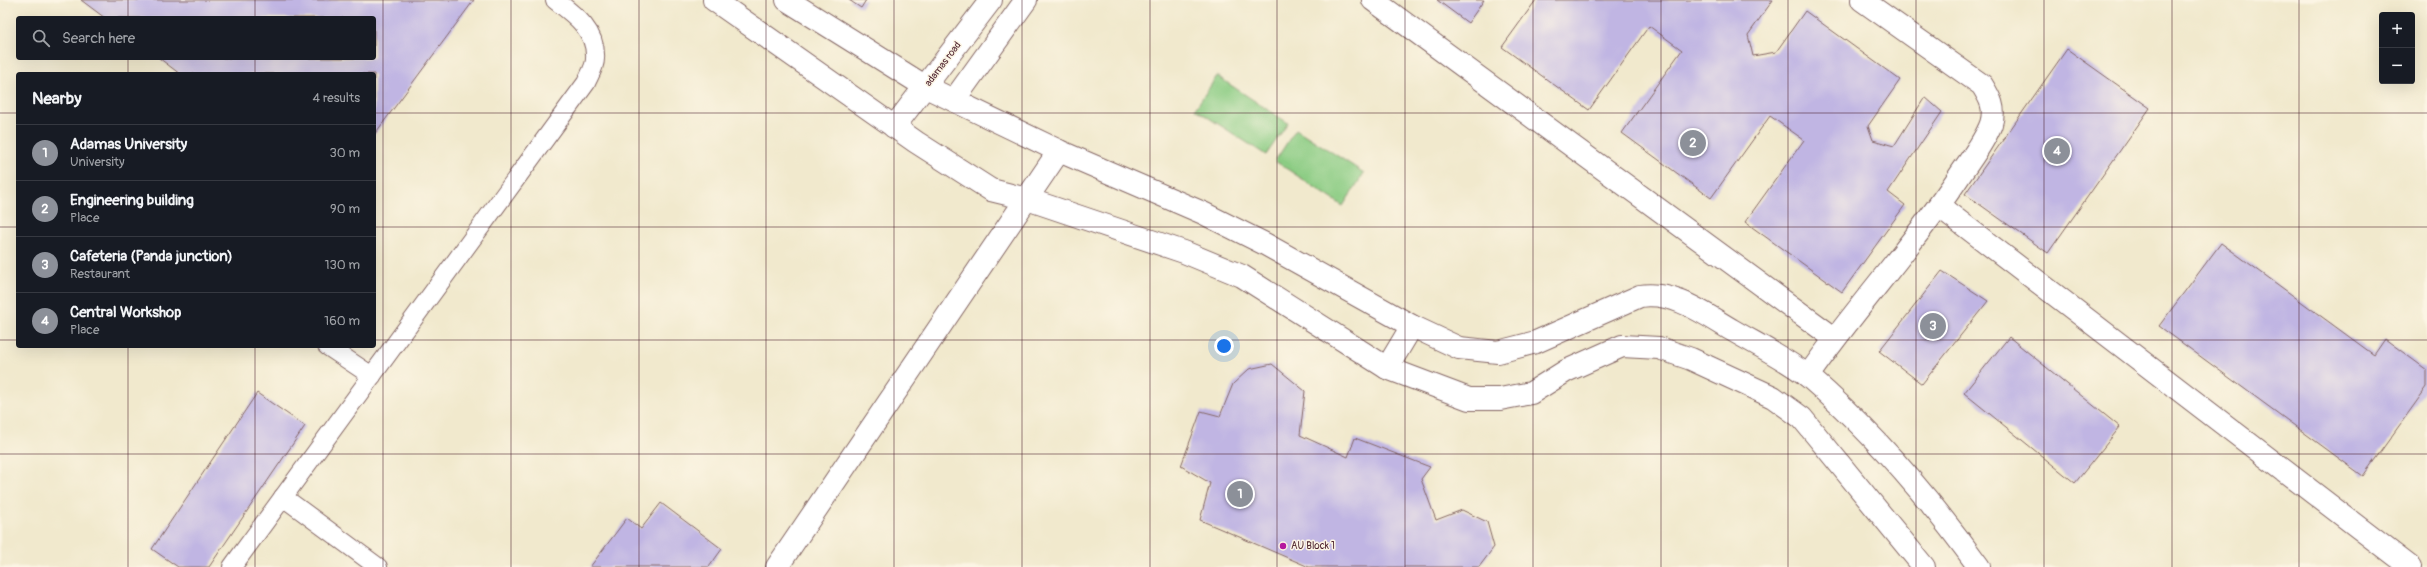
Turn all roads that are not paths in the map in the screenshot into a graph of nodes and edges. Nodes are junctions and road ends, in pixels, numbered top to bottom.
1 (555, 0) edge
2 (714, 0) edge
3 (787, 0) edge
4 (991, 0) edge
5 (1026, 0) edge
6 (1373, 0) edge
7 (1862, 0) edge
8 (926, 87) junction
9 (954, 100) junction
10 (894, 127) junction
11 (1059, 151) junction
12 (1027, 199) junction
13 (1939, 206) junction
14 (1412, 326) junction
15 (1834, 338) junction
16 (330, 348) edge
17 (1387, 368) junction
18 (372, 376) junction
19 (1808, 376) junction
20 (283, 498) junction
21 (1976, 565) edge
22 (232, 567) edge
23 (378, 567) edge
24 (777, 567) edge
25 (1924, 567) edge
26 (2410, 567) edge

1 - 18 lane
2 - 10 street
3 - 8 street
4 - 8 street, adamas road
5 - 9 street
6 - 15 street
7 - 13 street
8 - 9 street
8 - 10 street, adamas road
9 - 11 street
10 - 12 street
11 - 12 street
11 - 14 street
12 - 17 street
12 - 24 street
13 - 15 street
13 - 26 street
14 - 17 street
14 - 19 street
15 - 19 street
16 - 18 lane
17 - 25 street
18 - 20 lane
19 - 21 street
20 - 22 lane
20 - 23 lane

